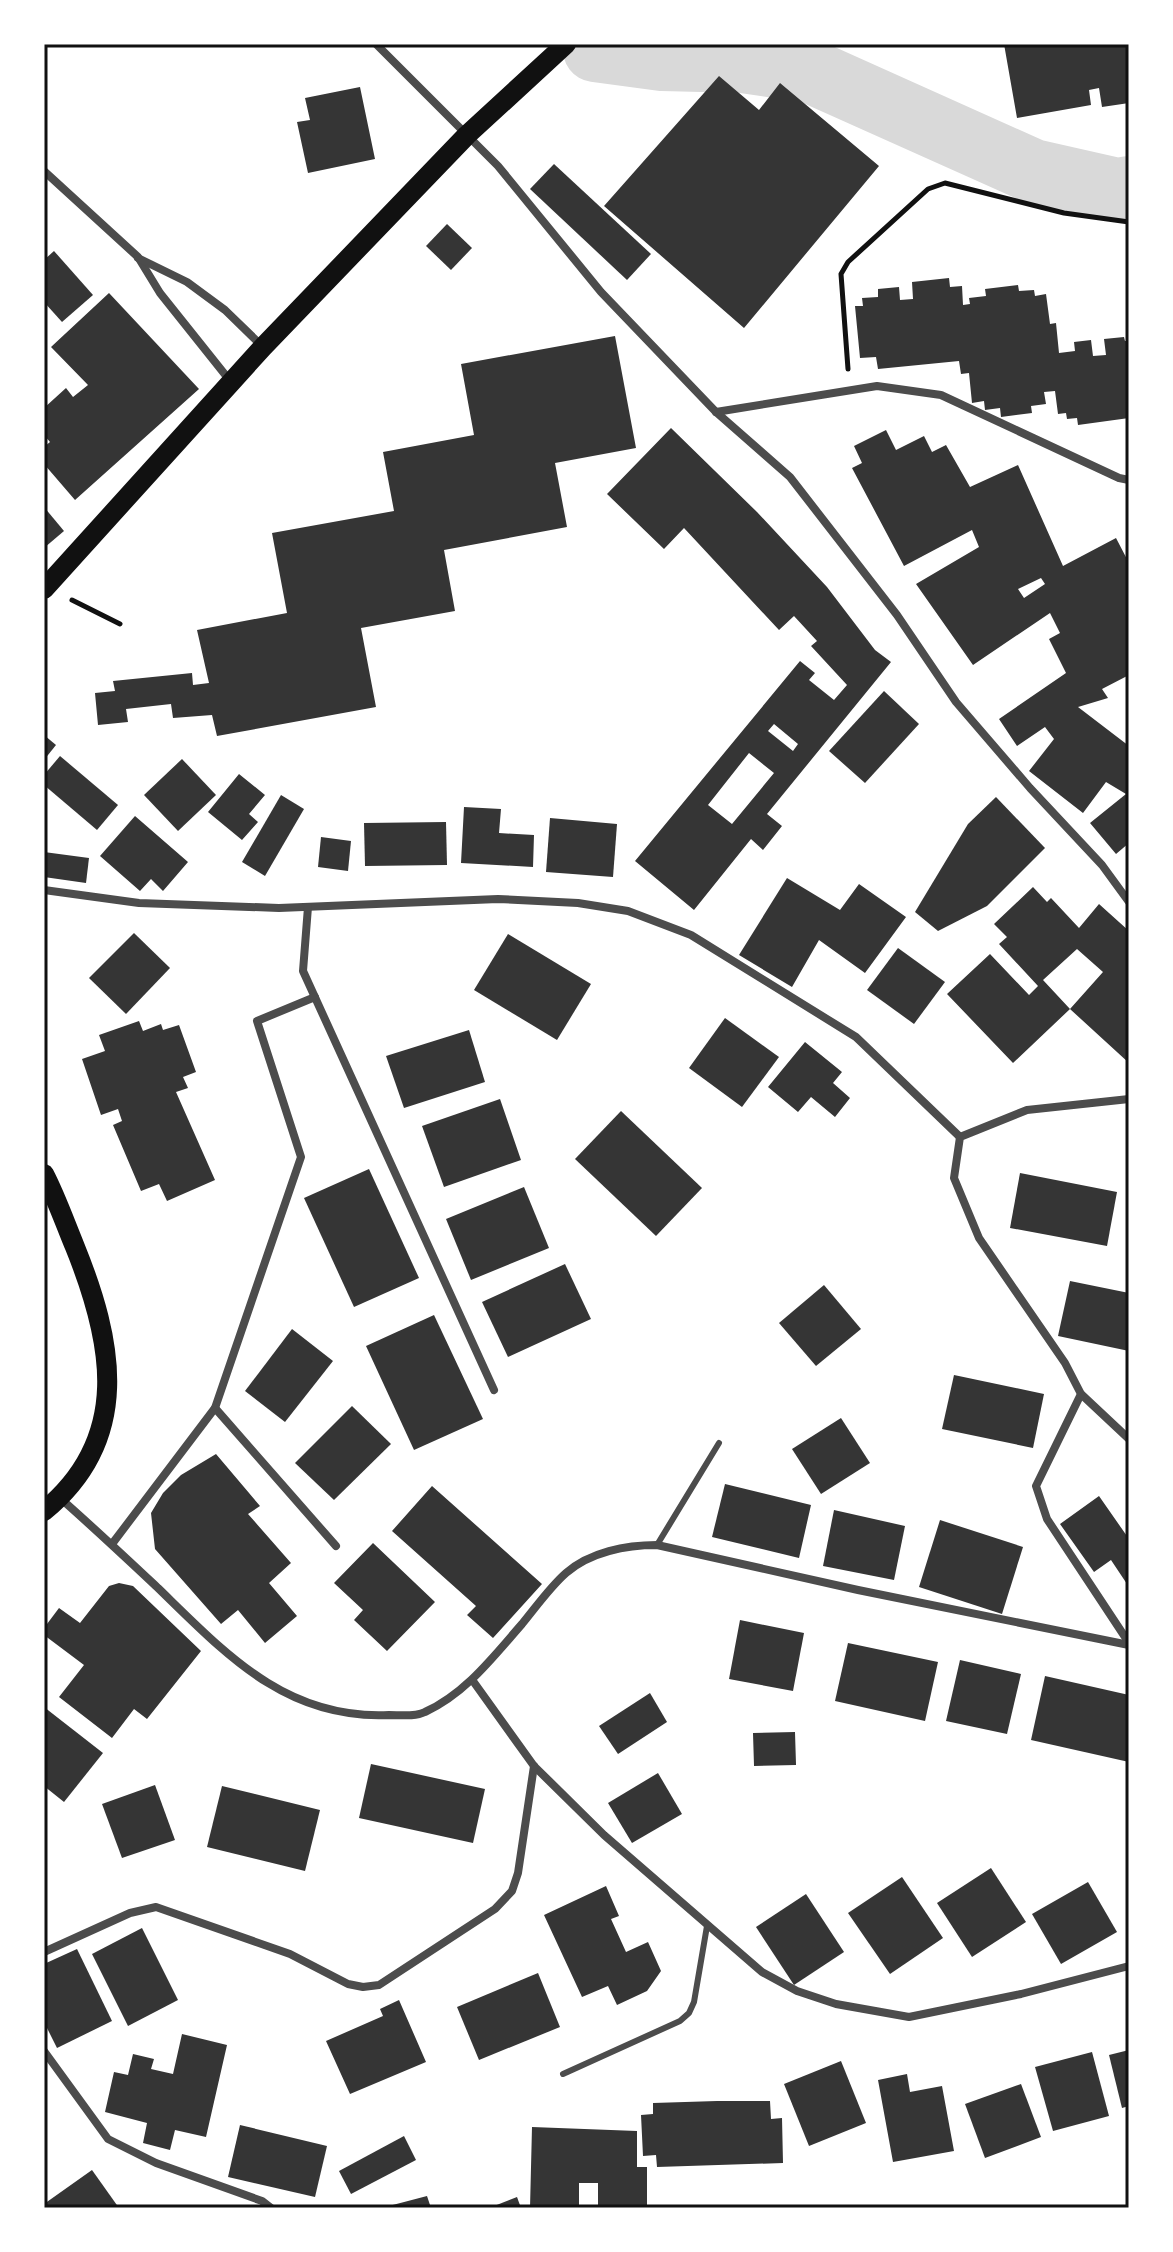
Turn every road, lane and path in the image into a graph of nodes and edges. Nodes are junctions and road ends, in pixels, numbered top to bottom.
1 (376, 44) edge
2 (566, 44) edge
3 (467, 135) junction
4 (44, 171) edge
5 (1129, 222) edge
6 (138, 257) junction
7 (263, 347) junction
8 (231, 382) junction
9 (851, 390) junction
10 (716, 412) junction
11 (1129, 480) edge
12 (45, 588) edge
13 (120, 624) dead end
14 (44, 890) edge
15 (1129, 902) edge
16 (308, 907) junction
17 (315, 997) junction
18 (1129, 1099) edge
19 (960, 1137) junction
20 (44, 1174) edge
21 (494, 1390) dead end
22 (1081, 1394) junction
23 (215, 1408) junction
24 (1129, 1439) edge
25 (719, 1443) dead end
26 (52, 1504) edge
27 (112, 1544) junction
28 (657, 1545) junction
29 (336, 1546) dead end
30 (1129, 1644) edge
31 (473, 1681) junction
32 (534, 1766) junction
33 (707, 1926) junction
34 (44, 1952) edge
35 (1129, 1966) edge
36 (44, 2051) edge
37 (563, 2074) dead end
38 (271, 2208) edge

1 - 3 street
2 - 3 main road
3 - 7 main road
3 - 10 street
4 - 6 street
5 - 9 path
6 - 7 street
6 - 8 street
7 - 8 main road
8 - 12 main road
9 - 10 street
9 - 11 street
10 - 15 street
12 - 13 path
14 - 16 street
16 - 17 street
16 - 19 street
17 - 21 street
17 - 23 street
18 - 19 street
19 - 22 street
20 - 26 main road
22 - 24 street
22 - 30 street
23 - 27 street
23 - 29 street
25 - 28 lane
26 - 27 street
27 - 31 street
28 - 30 street
28 - 31 street
31 - 32 street
32 - 33 street
32 - 34 street
33 - 35 street
33 - 37 lane
36 - 38 street

